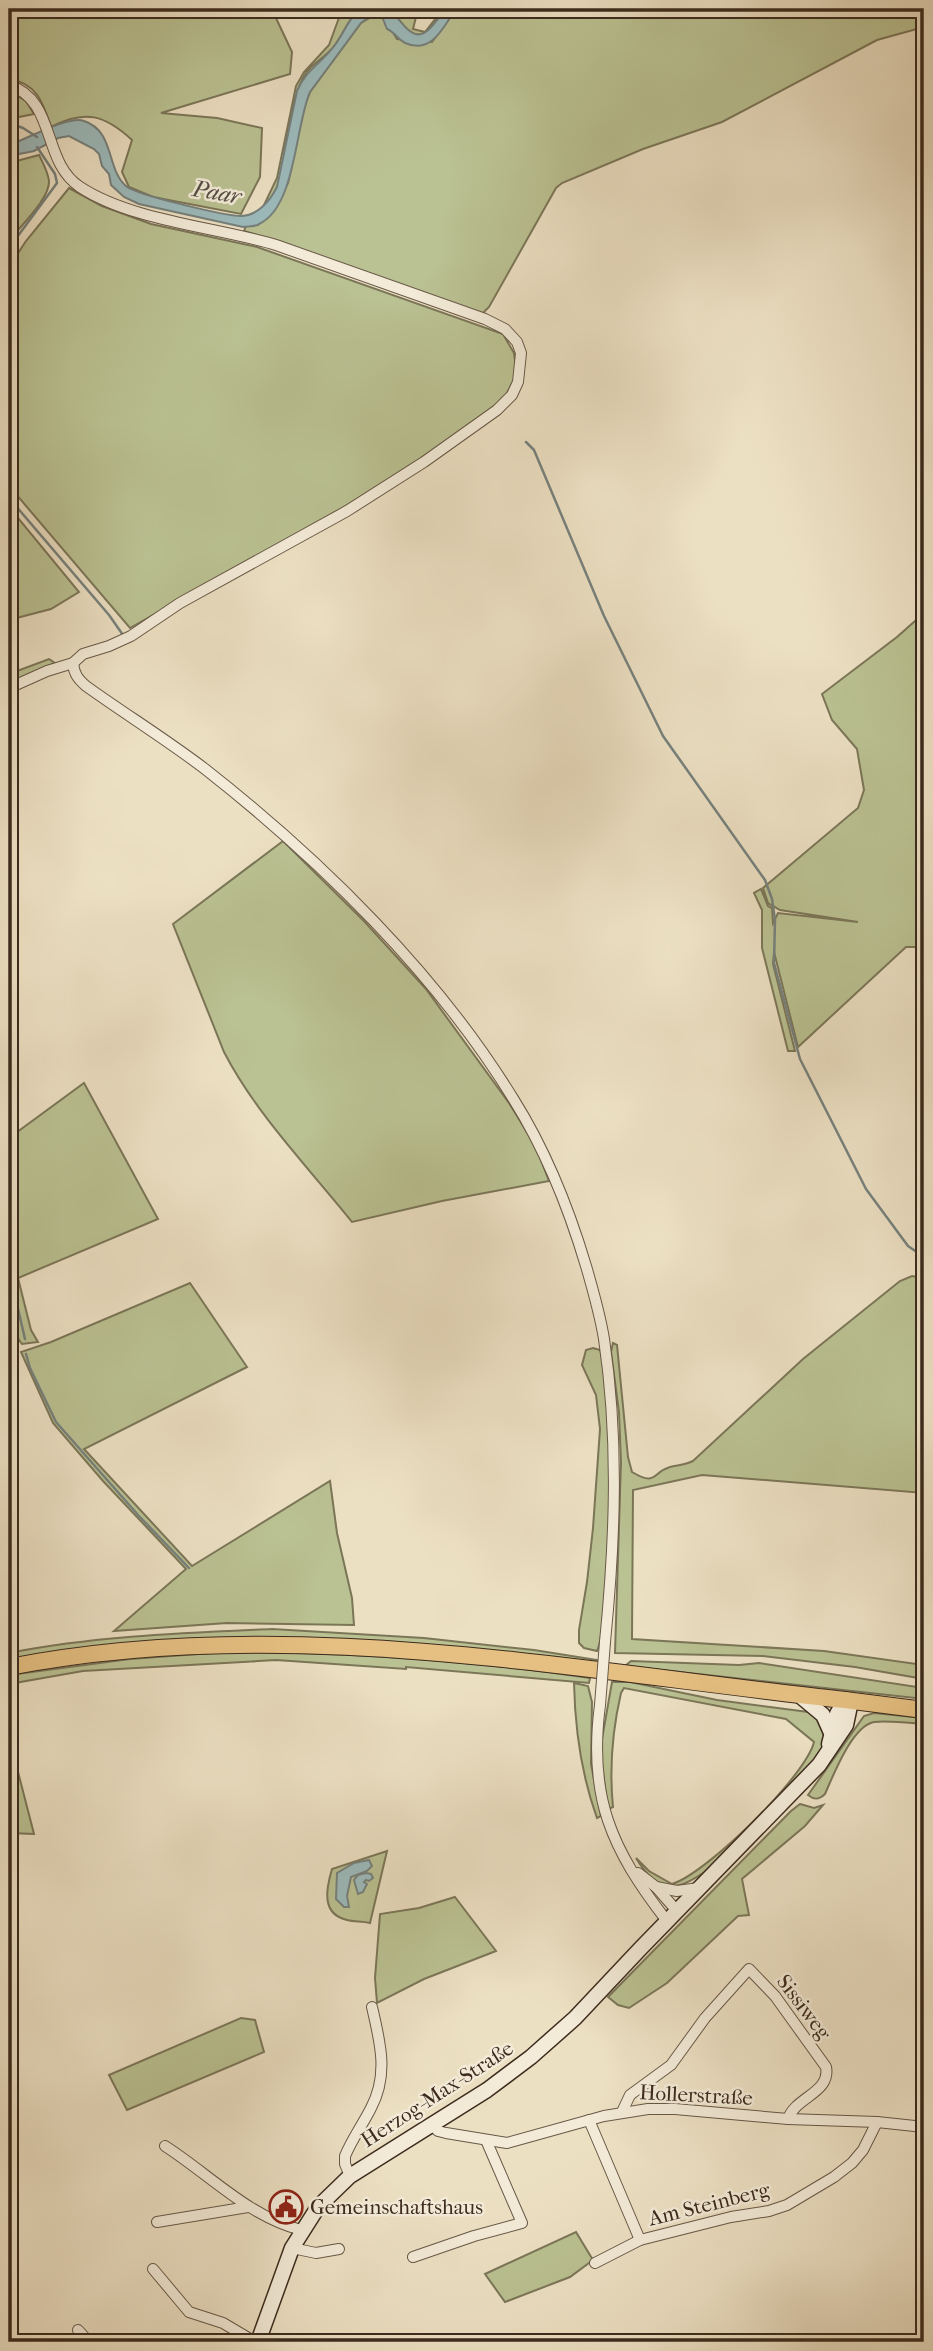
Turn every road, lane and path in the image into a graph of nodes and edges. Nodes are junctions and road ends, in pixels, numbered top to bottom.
1 (9, 85) edge
2 (73, 663) junction
3 (9, 688) edge
4 (9, 1667) edge
5 (799, 1695) junction
6 (848, 1701) junction
7 (924, 1710) edge
8 (832, 1735) junction
9 (820, 1765) junction
10 (627, 1863) junction
11 (656, 1888) junction
12 (700, 1888) junction
13 (672, 1916) junction
14 (372, 2007) dead end
15 (622, 2112) junction
16 (788, 2119) junction
17 (589, 2120) junction
18 (877, 2122) junction
19 (432, 2125) junction
20 (924, 2127) edge
21 (486, 2140) junction
22 (165, 2146) dead end
23 (350, 2176) junction
24 (248, 2207) junction
25 (157, 2221) dead end
26 (301, 2230) junction
27 (640, 2240) junction
28 (292, 2248) junction
29 (339, 2249) dead end
30 (413, 2257) dead end
31 (595, 2263) dead end
32 (153, 2269) dead end
33 (78, 2330) dead end
34 (89, 2342) edge
35 (256, 2342) edge

1 - 2 street
2 - 3 street
2 - 10 street, bridge
4 - 5 main road
5 - 6 main road
5 - 8 main road
6 - 7 main road
6 - 8 main road
6 - 9 main road
8 - 9 main road
9 - 12 main road, Herzog-Max-Straße
10 - 11 street
10 - 13 street
11 - 12 street
11 - 13 street
12 - 13 main road, Herzog-Max-Straße
13 - 19 main road, Herzog-Max-Straße
14 - 23 street
15 - 16 street, Hollerstraße
15 - 16 street, Sissiweg
15 - 17 street, Hollerstraße
16 - 18 street, Hollerstraße
17 - 21 street, Hollerstraße
17 - 27 street, Am Steinberg
18 - 20 street, Hollerstraße
18 - 27 street, Am Steinberg
19 - 21 street, Hollerstraße
19 - 23 main road, Herzog-Max-Straße
21 - 30 street
22 - 24 street
23 - 26 main road, Herzog-Max-Straße
24 - 25 street
24 - 26 street
26 - 28 main road, Herzog-Max-Straße
27 - 31 street, Am Steinberg
28 - 29 street
28 - 35 main road, Herzog-Max-Straße
32 - 35 street, Herzog-Max-Straße
33 - 34 street

